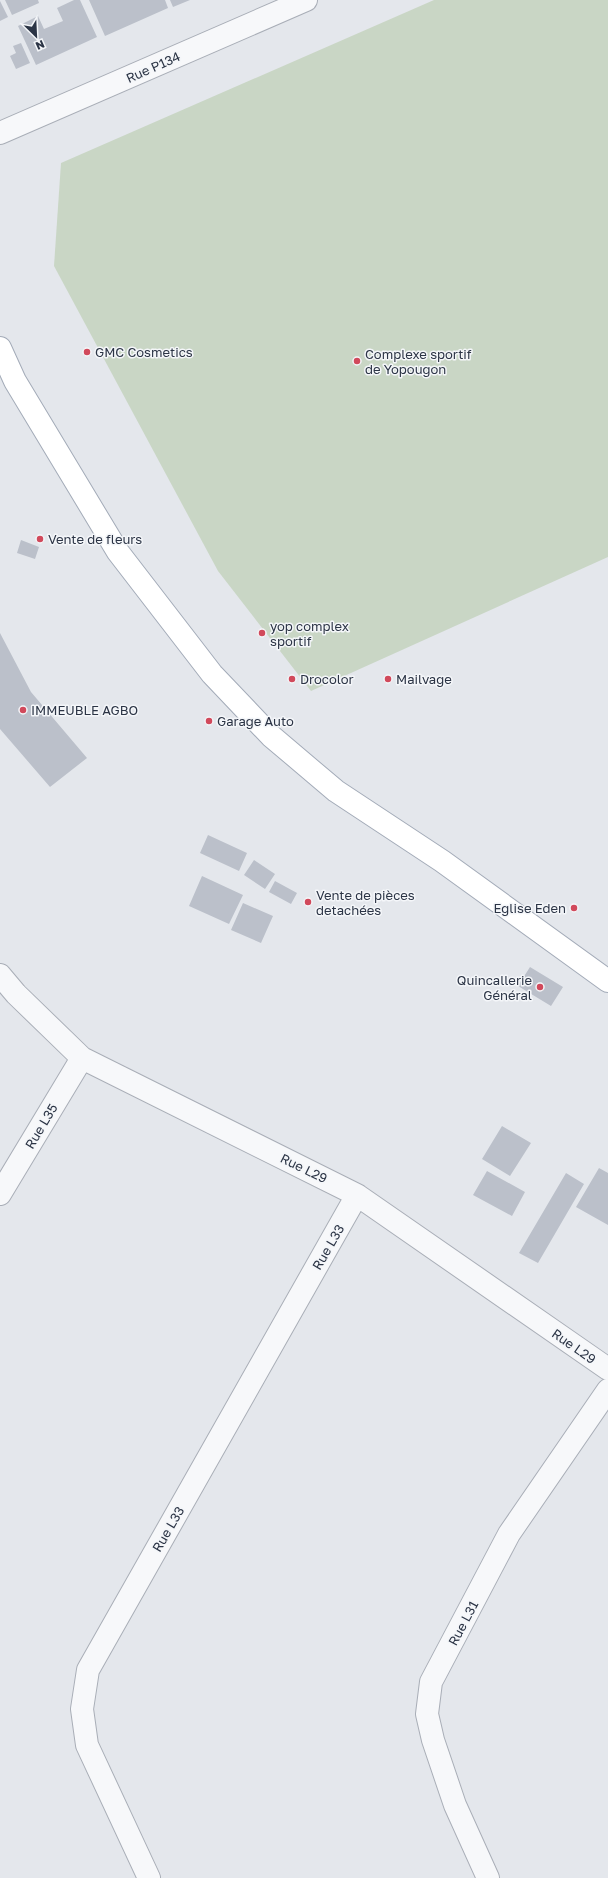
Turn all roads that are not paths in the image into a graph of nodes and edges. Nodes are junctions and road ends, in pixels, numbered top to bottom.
1 (306, 0) edge
2 (0, 133) edge
3 (0, 348) edge
4 (7, 380) edge
5 (0, 975) edge
6 (608, 981) edge
7 (82, 1058) junction
8 (0, 1194) edge
9 (357, 1195) junction
10 (608, 1369) edge
11 (608, 1390) edge
12 (149, 1878) edge
13 (488, 1878) edge

1 - 2 street, Rue P134
3 - 4 main road
4 - 6 main road
5 - 7 street, Rue L29
7 - 8 street, Rue L35
7 - 9 street, Rue L29
9 - 10 street, Rue L29
9 - 12 street, Rue L33
11 - 13 street, Rue L31

